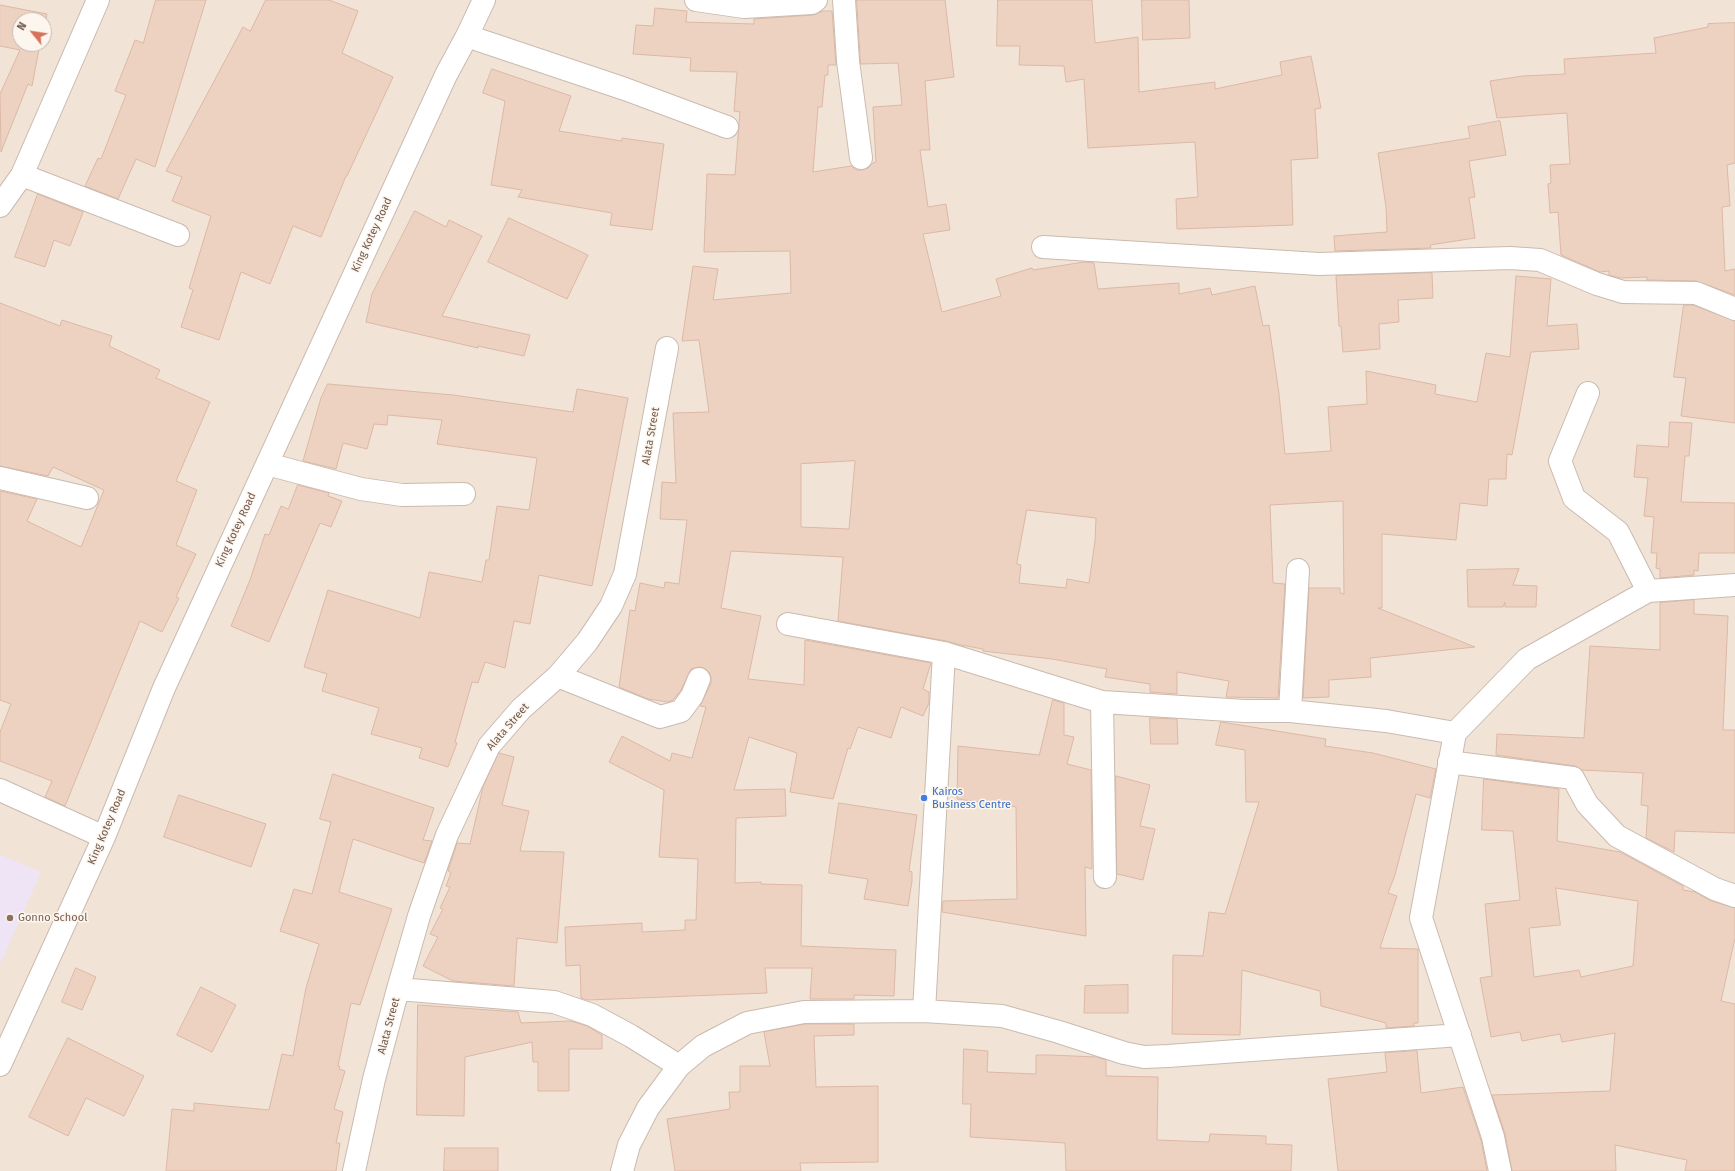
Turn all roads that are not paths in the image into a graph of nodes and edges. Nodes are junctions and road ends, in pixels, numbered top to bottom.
1 (98, 0) edge
2 (484, 0) edge
3 (696, 0) edge
4 (816, 0) edge
5 (844, 0) edge
6 (467, 36) junction
7 (727, 126) dead end
8 (861, 158) dead end
9 (22, 176) junction
10 (0, 206) edge
11 (178, 235) dead end
12 (1043, 246) dead end
13 (1735, 309) edge
14 (667, 348) dead end
15 (1588, 393) dead end
16 (267, 464) junction
17 (0, 478) edge
18 (464, 494) dead end
19 (87, 498) dead end
20 (1298, 570) dead end
21 (1735, 585) edge
22 (1648, 591) junction
23 (788, 624) dead end
24 (944, 653) junction
25 (558, 676) junction
26 (699, 679) dead end
27 (1102, 702) junction
28 (1290, 711) junction
29 (1454, 733) junction
30 (1449, 762) junction
31 (0, 790) edge
32 (104, 837) junction
33 (1105, 877) dead end
34 (1735, 896) edge
35 (398, 989) junction
36 (924, 1011) junction
37 (1460, 1034) junction
38 (0, 1065) edge
39 (679, 1066) junction
40 (354, 1171) edge
41 (622, 1171) edge
42 (1500, 1171) edge

1 - 9 street
2 - 6 street, King Kotey Road
3 - 4 street
5 - 8 street
6 - 7 street
6 - 16 street, King Kotey Road
9 - 10 street
9 - 11 street
12 - 13 street
14 - 25 street, Alata Street
15 - 22 street
16 - 18 street
16 - 32 street, King Kotey Road
17 - 19 street
20 - 28 street
21 - 22 street
22 - 29 street
23 - 24 street
24 - 27 street
24 - 36 street
25 - 26 street
25 - 35 street, Alata Street
27 - 28 street
27 - 33 street
28 - 29 street
29 - 30 street
30 - 34 street
30 - 37 street
31 - 32 street
32 - 38 street, King Kotey Road
35 - 39 street
35 - 40 street, Alata Street
36 - 37 street
36 - 39 street
37 - 42 street
39 - 41 street

